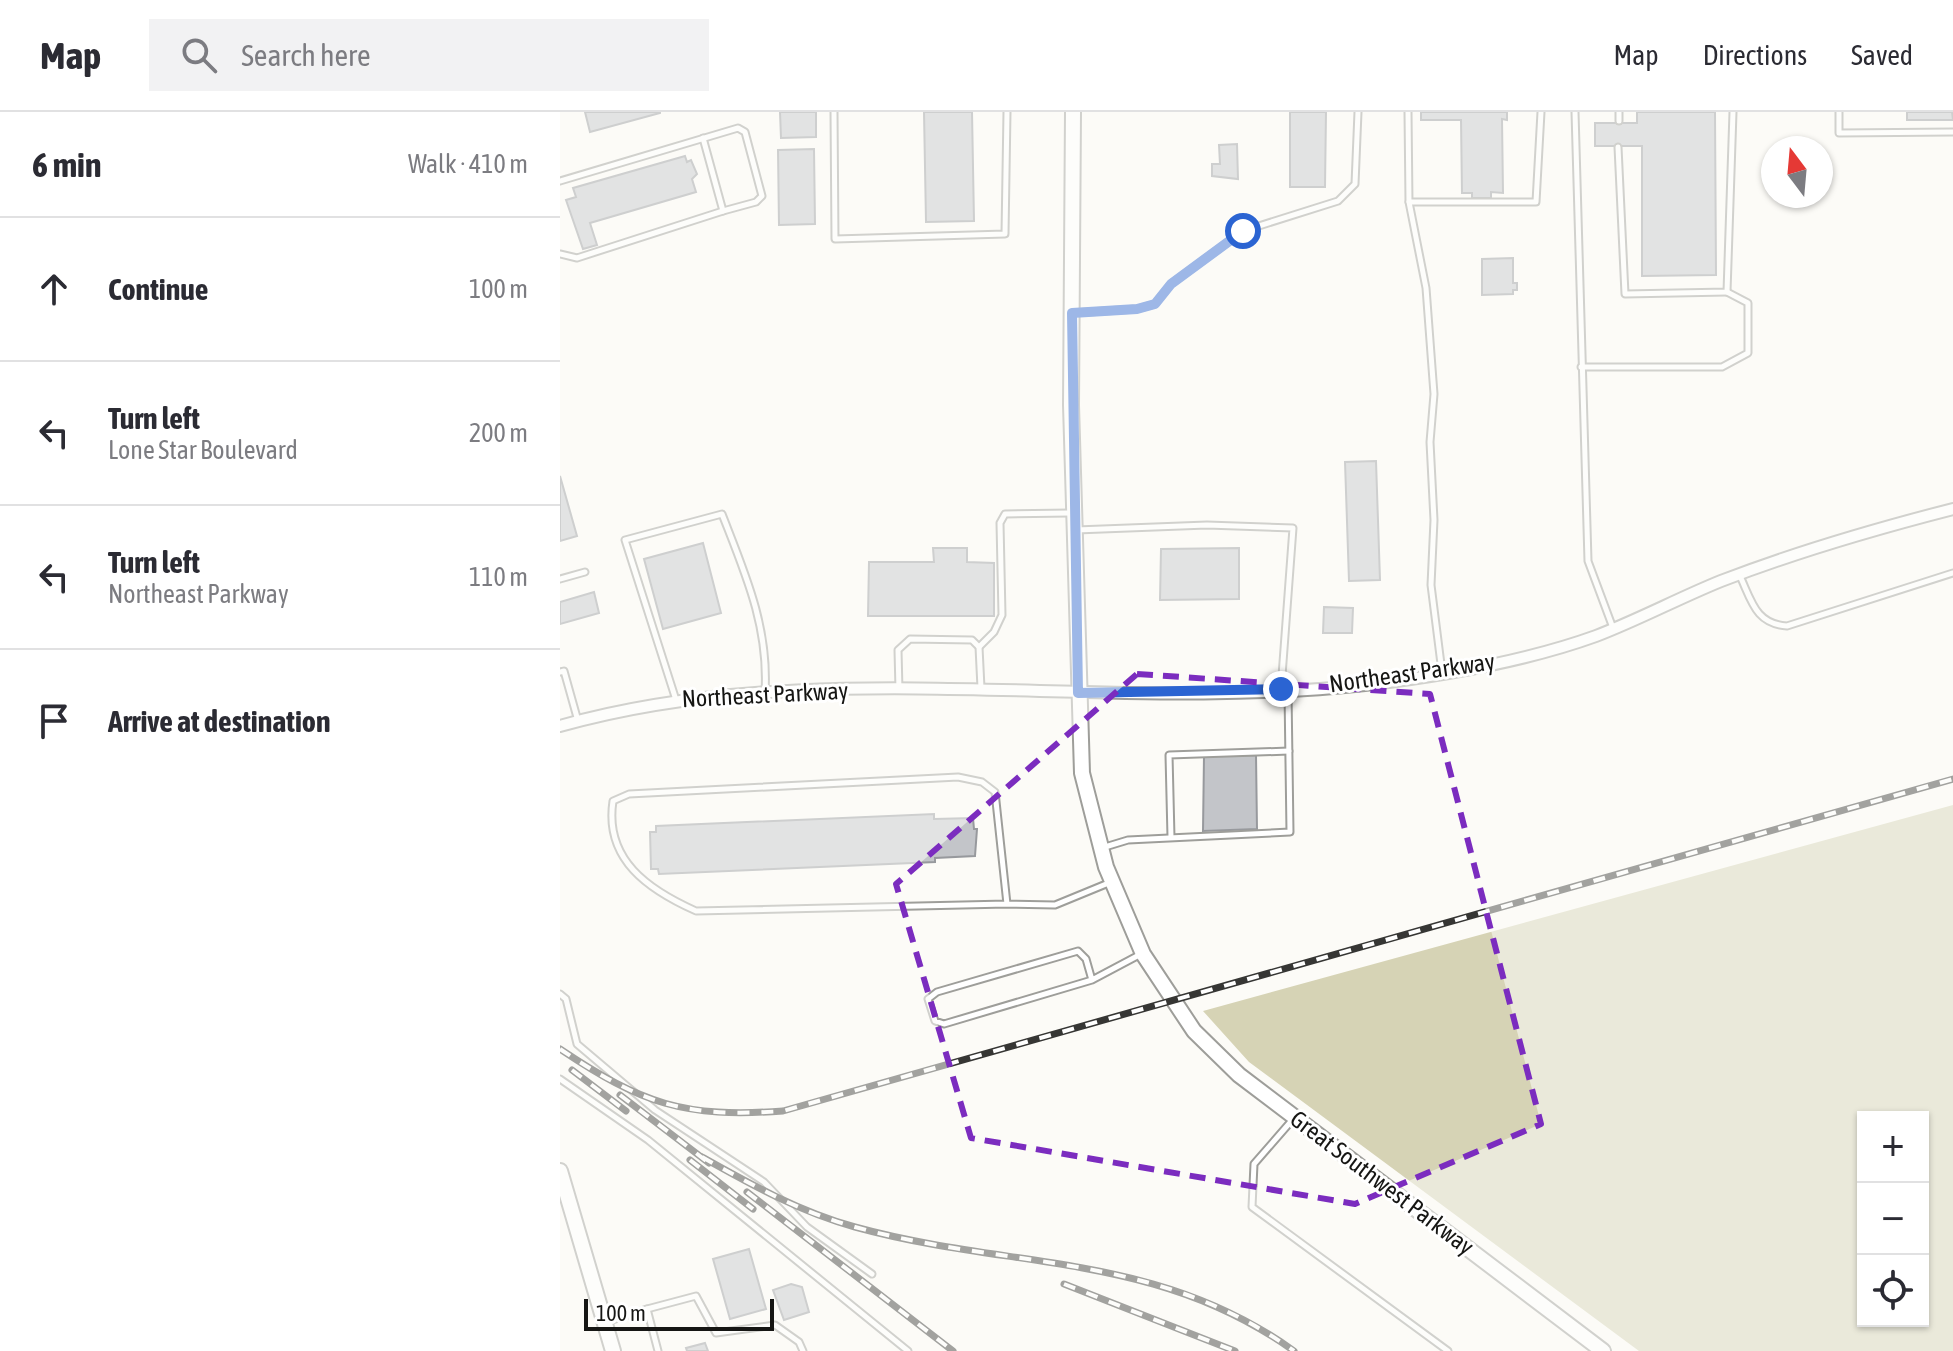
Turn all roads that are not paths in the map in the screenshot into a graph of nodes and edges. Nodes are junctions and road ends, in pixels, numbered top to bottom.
1 (834, 112) edge
2 (1007, 112) edge
3 (1073, 112) edge
4 (1358, 112) edge
5 (1408, 112) edge
6 (1541, 112) edge
7 (1575, 112) edge
8 (1619, 112) edge
9 (1733, 112) edge
10 (1839, 112) edge
11 (1619, 121) dead end
12 (1953, 132) edge
13 (703, 138) junction
14 (1618, 147) dead end
15 (560, 181) edge
16 (1409, 202) junction
17 (723, 211) junction
18 (560, 254) edge
19 (1727, 292) junction
20 (1072, 313) junction
21 (1581, 367) junction
22 (1953, 509) edge
23 (1075, 513) junction
24 (1075, 530) junction
25 (585, 572) dead end
26 (1953, 573) edge
27 (1740, 575) junction
28 (560, 579) edge
29 (1613, 628) junction
30 (979, 647) junction
31 (560, 672) edge
32 (1442, 672) junction
33 (1285, 689) junction
34 (899, 691) junction
35 (765, 692) junction
36 (981, 692) junction
37 (1078, 693) junction
38 (676, 700) junction
39 (578, 721) junction
40 (560, 726) edge
41 (1289, 751) junction
42 (1171, 837) junction
43 (1100, 848) junction
44 (1112, 881) junction
45 (1007, 904) junction
46 (1143, 954) junction
47 (1092, 980) junction
48 (560, 994) edge
49 (560, 1079) edge
50 (1295, 1117) junction
51 (560, 1171) edge
52 (872, 1274) dead end
53 (647, 1309) junction
54 (605, 1322) junction
55 (613, 1351) edge
56 (658, 1351) edge
57 (803, 1351) edge
58 (908, 1351) edge
59 (1448, 1351) edge
60 (1603, 1351) edge

1 - 2 lane
3 - 20 street, Great Southwest Parkway
4 - 20 lane
5 - 16 lane
6 - 16 lane
7 - 21 lane
8 - 11 lane
9 - 19 lane
10 - 12 lane
13 - 15 lane
13 - 17 lane
13 - 17 lane
14 - 19 lane
16 - 32 lane
17 - 18 lane
19 - 21 lane
20 - 23 street, Great Southwest Parkway
21 - 29 lane
22 - 27 street, Northeast Parkway
23 - 24 street, Great Southwest Parkway
23 - 30 lane
24 - 33 lane
24 - 37 street, Great Southwest Parkway
25 - 28 lane
26 - 27 lane
27 - 29 street, Northeast Parkway
29 - 32 street, Northeast Parkway
30 - 34 lane
30 - 36 lane
31 - 39 lane
32 - 33 street, Northeast Parkway
33 - 37 street, Northeast Parkway
33 - 41 lane
34 - 35 street, Northeast Parkway
34 - 36 street, Northeast Parkway
35 - 38 street, Northeast Parkway
35 - 38 lane
36 - 37 street, Northeast Parkway
37 - 43 street, Great Southwest Parkway
38 - 39 street, Northeast Parkway
39 - 40 street, Northeast Parkway
41 - 42 lane
41 - 42 lane
42 - 43 lane
43 - 44 street, Great Southwest Parkway
44 - 45 lane
44 - 46 street, Great Southwest Parkway
45 - 45 lane
46 - 47 lane
46 - 50 street, Great Southwest Parkway
47 - 47 lane
48 - 52 lane
49 - 58 lane
50 - 59 lane
50 - 60 street, Great Southwest Parkway
51 - 54 street
53 - 54 lane
53 - 56 lane
53 - 57 lane
54 - 55 street

